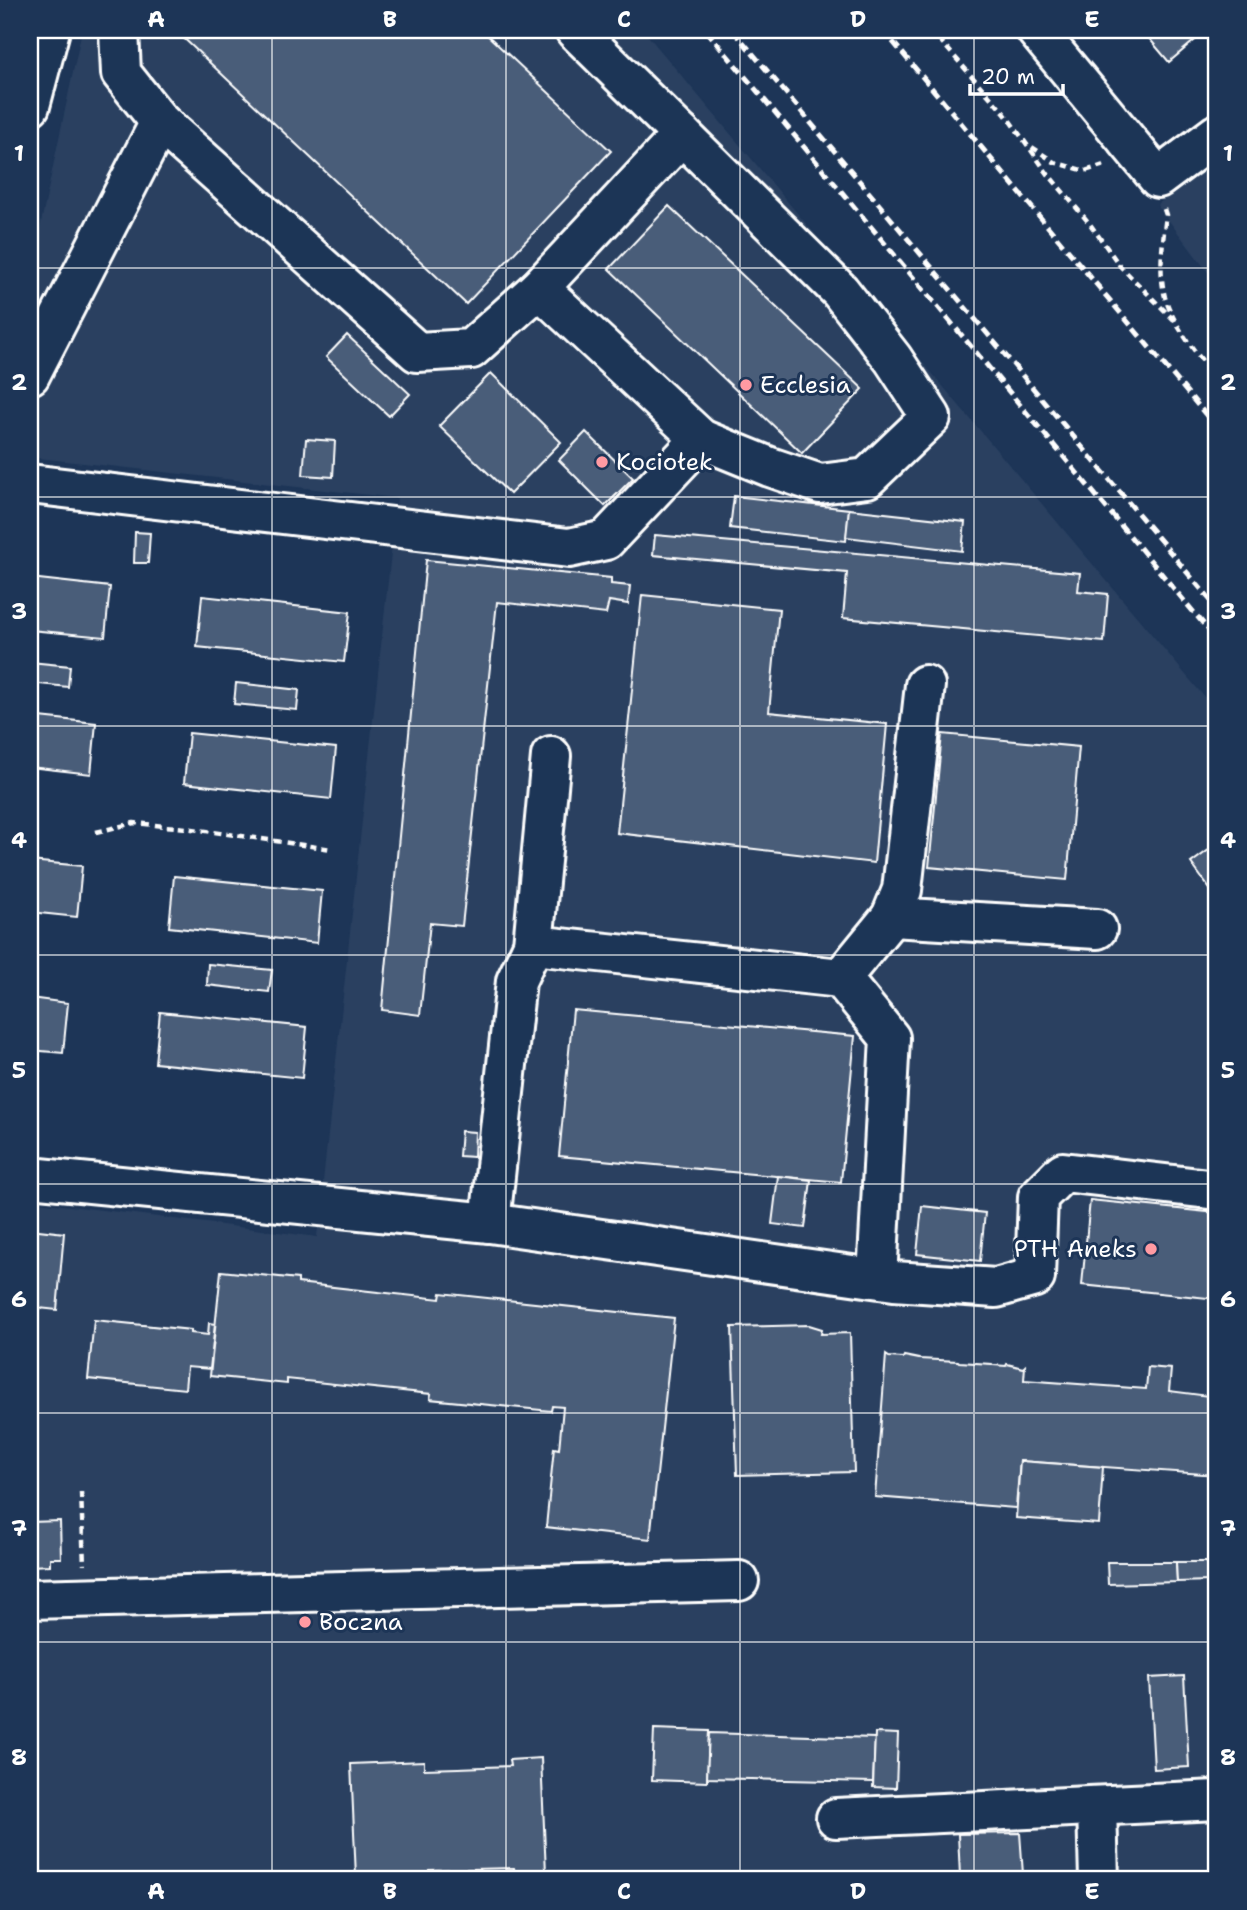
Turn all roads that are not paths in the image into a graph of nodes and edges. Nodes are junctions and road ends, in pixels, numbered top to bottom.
1 (50, 30) edge
2 (119, 30) edge
3 (575, 30) edge
4 (1036, 30) edge
5 (30, 106) edge
6 (160, 121) junction
7 (1217, 134) edge
8 (682, 135) junction
9 (539, 288) junction
10 (30, 375) edge
11 (701, 439) junction
12 (30, 484) edge
13 (925, 685) dead end
14 (551, 756) dead end
15 (891, 917) junction
16 (1097, 929) dead end
17 (533, 945) junction
18 (841, 978) junction
19 (30, 1177) edge
20 (1217, 1190) edge
21 (490, 1223) junction
22 (877, 1278) junction
23 (739, 1581) dead end
24 (30, 1598) edge
25 (1217, 1800) edge
26 (1097, 1806) junction
27 (836, 1818) dead end
28 (1099, 1880) edge

1 - 5 street
2 - 6 street
3 - 8 street
4 - 7 street
6 - 9 street
6 - 10 street
8 - 9 street
8 - 11 street
9 - 11 street
11 - 12 street
13 - 15 street
14 - 17 street
15 - 16 street
15 - 18 street
17 - 18 street
17 - 21 street
18 - 22 street
19 - 21 street
20 - 22 street
21 - 22 street
23 - 24 street
25 - 26 street
26 - 27 street
26 - 28 street

